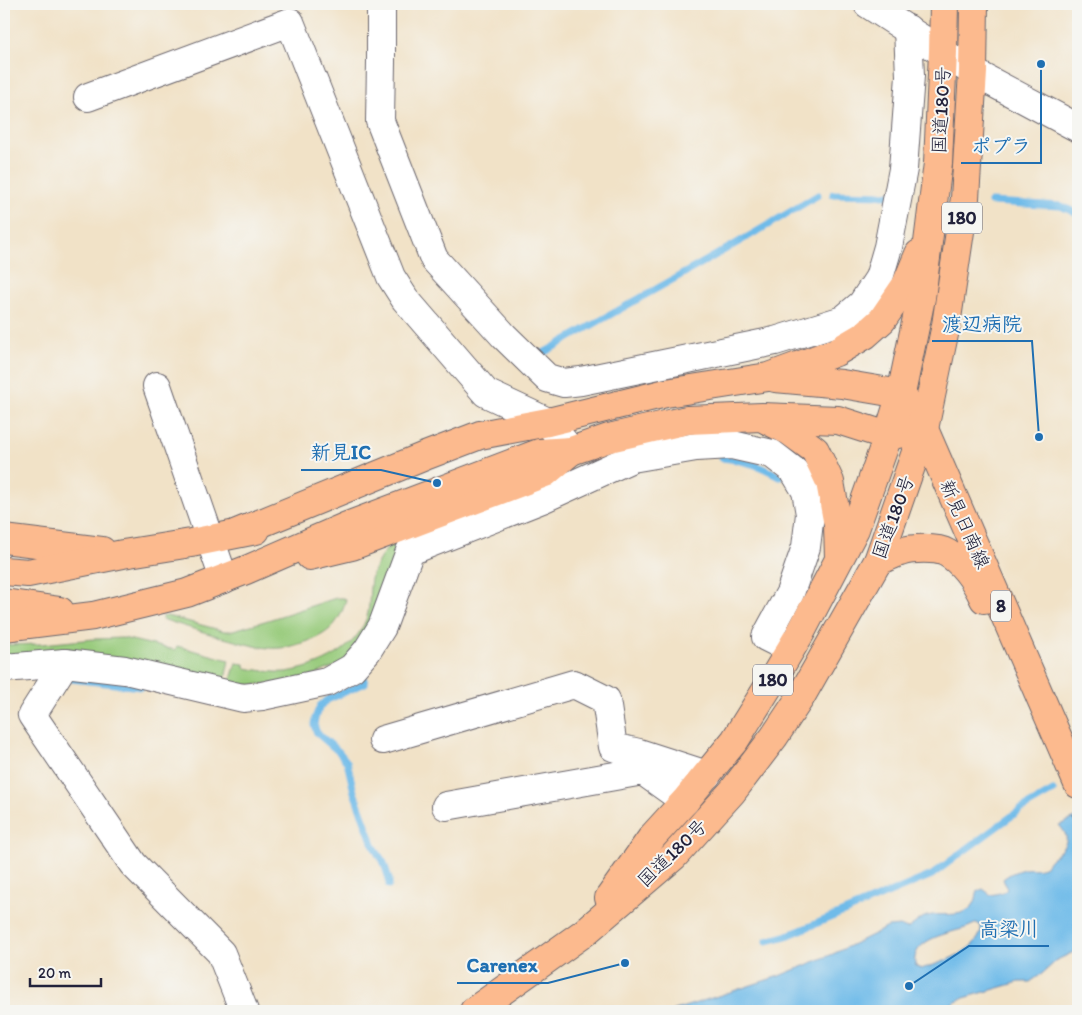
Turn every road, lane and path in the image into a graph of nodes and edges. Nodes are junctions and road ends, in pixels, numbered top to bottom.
1 (381, 4) edge
2 (868, 4) edge
3 (944, 4) edge
4 (974, 4) edge
5 (908, 29) junction
6 (943, 52) junction
7 (973, 72) junction
8 (88, 97) dead end
9 (1078, 128) edge
10 (930, 231) junction
11 (768, 377) junction
12 (157, 386) dead end
13 (901, 394) junction
14 (762, 417) junction
15 (548, 422) junction
16 (924, 429) junction
17 (888, 436) junction
18 (571, 451) junction
19 (4, 539) edge
20 (210, 539) junction
21 (123, 554) junction
22 (839, 560) junction
23 (878, 561) junction
24 (4, 571) edge
25 (235, 575) junction
26 (4, 603) edge
27 (93, 616) junction
28 (4, 627) edge
29 (790, 649) junction
30 (65, 663) junction
31 (4, 668) edge
32 (1056, 732) junction
33 (383, 740) dead end
34 (707, 774) junction
35 (1077, 779) edge
36 (685, 801) junction
37 (446, 806) dead end
38 (1073, 814) dead end
39 (1078, 825) edge
40 (585, 932) junction
41 (244, 1011) edge
42 (474, 1011) edge

1 - 5 street
2 - 5 street
3 - 6 main road, 国道180号 / 180
4 - 7 main road, 国道180号 / 180
5 - 6 street
6 - 7 street
6 - 10 main road, 国道180号 / 180
7 - 9 street
7 - 16 main road, 国道180号 / 180
8 - 15 street
10 - 11 main road
10 - 13 main road, 国道180号 / 180
11 - 13 main road
11 - 15 main road
12 - 20 street
13 - 16 main road, 新見日南線
13 - 17 main road, 国道180号 / 180
14 - 17 main road
14 - 18 main road
14 - 22 main road
15 - 18 street
15 - 20 main road
16 - 17 main road
16 - 23 main road, 国道180号 / 180
16 - 32 main road, 新見日南線 / 8
17 - 22 main road, 国道180号 / 180
18 - 25 main road
19 - 21 main road
20 - 21 main road
20 - 25 street
21 - 24 main road
22 - 29 main road, 国道180号 / 180
23 - 32 main road, 8
23 - 40 main road, 国道180号 / 180
25 - 27 main road
26 - 27 main road
27 - 28 main road
29 - 30 street
29 - 34 main road, 国道180号 / 180
30 - 31 street
30 - 41 street
32 - 35 main road, 新見日南線 / 8
33 - 34 street
34 - 36 main road, 国道180号 / 180
36 - 37 street
36 - 40 main road, 国道180号 / 180
38 - 39 path
40 - 42 main road, 国道180号 / 180

